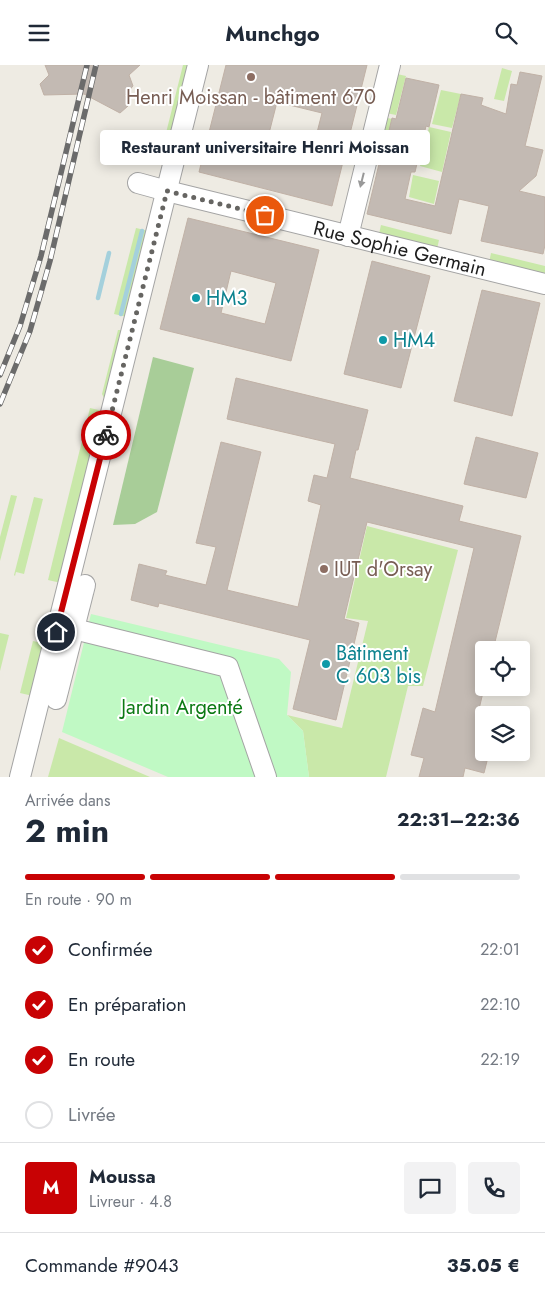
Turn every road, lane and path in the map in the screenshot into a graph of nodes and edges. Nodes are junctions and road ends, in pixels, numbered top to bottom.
1 (198, 65) edge
2 (209, 65) edge
3 (390, 65) edge
4 (195, 123) dead end
5 (138, 183) dead end
6 (167, 191) junction
7 (348, 235) junction
8 (545, 284) edge
9 (85, 585) dead end
10 (72, 622) junction
11 (56, 699) dead end
12 (20, 777) edge
13 (266, 777) edge

1 - 6 street
2 - 4 street
3 -> 7 street
5 - 6 street, Rue Sophie Germain
6 - 7 street, Rue Sophie Germain
6 - 12 street
7 - 8 street, Rue Sophie Germain
9 - 10 street
10 - 11 street
10 - 13 street

